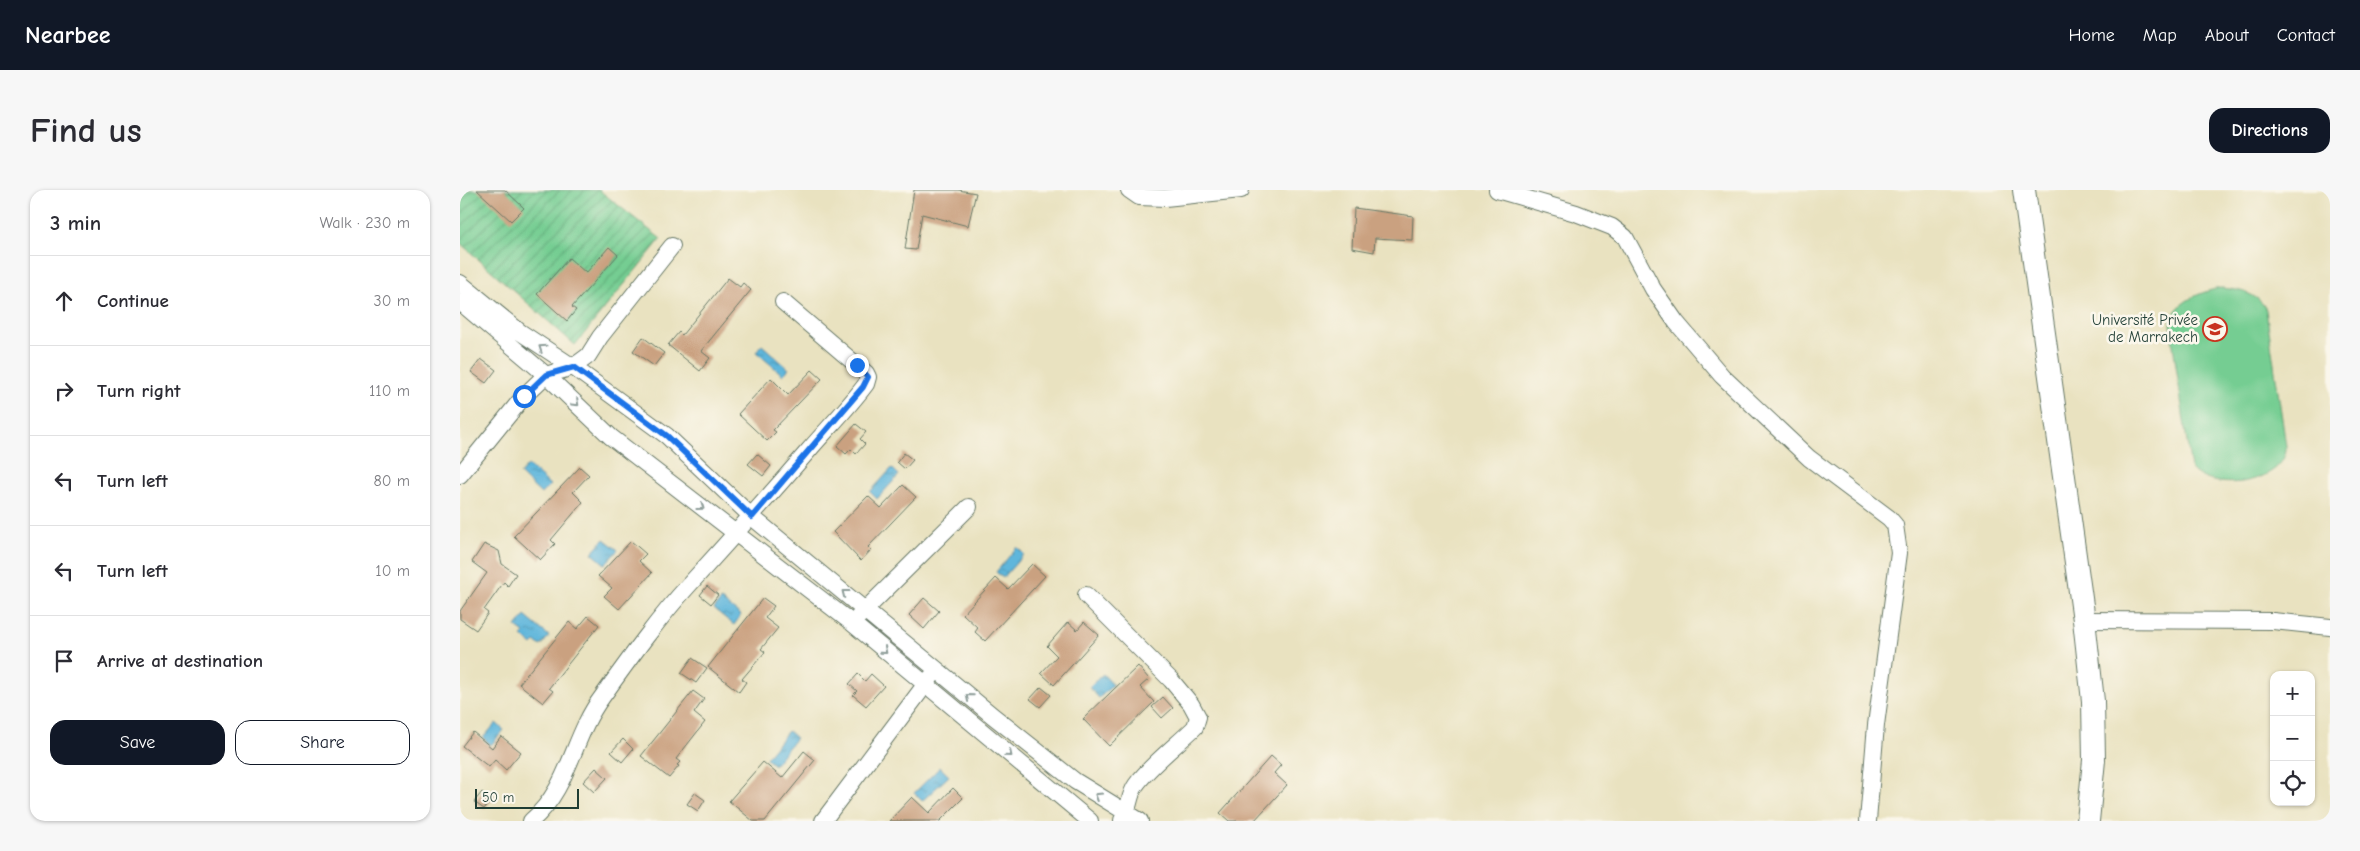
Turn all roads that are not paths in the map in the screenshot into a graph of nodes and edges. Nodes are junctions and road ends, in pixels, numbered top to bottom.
1 (1129, 190) edge
2 (1241, 190) edge
3 (1497, 190) edge
4 (2024, 190) edge
5 (672, 246) dead end
6 (460, 283) edge
7 (460, 302) edge
8 (783, 302) dead end
9 (574, 367) junction
10 (546, 375) junction
11 (460, 475) edge
12 (969, 507) dead end
13 (752, 517) junction
14 (737, 533) junction
15 (1086, 595) dead end
16 (866, 609) junction
17 (2084, 620) junction
18 (852, 623) junction
19 (2330, 627) edge
20 (937, 670) junction
21 (925, 685) junction
22 (1130, 818) edge
23 (530, 821) edge
24 (823, 821) edge
25 (1090, 821) edge
26 (1868, 821) edge
27 (2088, 821) edge

1 - 2 street
3 - 26 street
4 - 17 main road
5 - 9 street
9 -> 6 street
7 - 10 street
8 - 13 street
9 - 10 street
9 - 13 street
10 - 11 street
10 -> 14 street
12 - 16 street
13 - 14 street
16 -> 13 street
14 - 18 street
14 - 23 street
15 - 22 street
16 - 18 street
16 - 20 street
17 - 19 street
17 - 27 main road
18 -> 21 street
20 - 21 street
22 -> 20 street
21 - 24 street
21 -> 25 street

